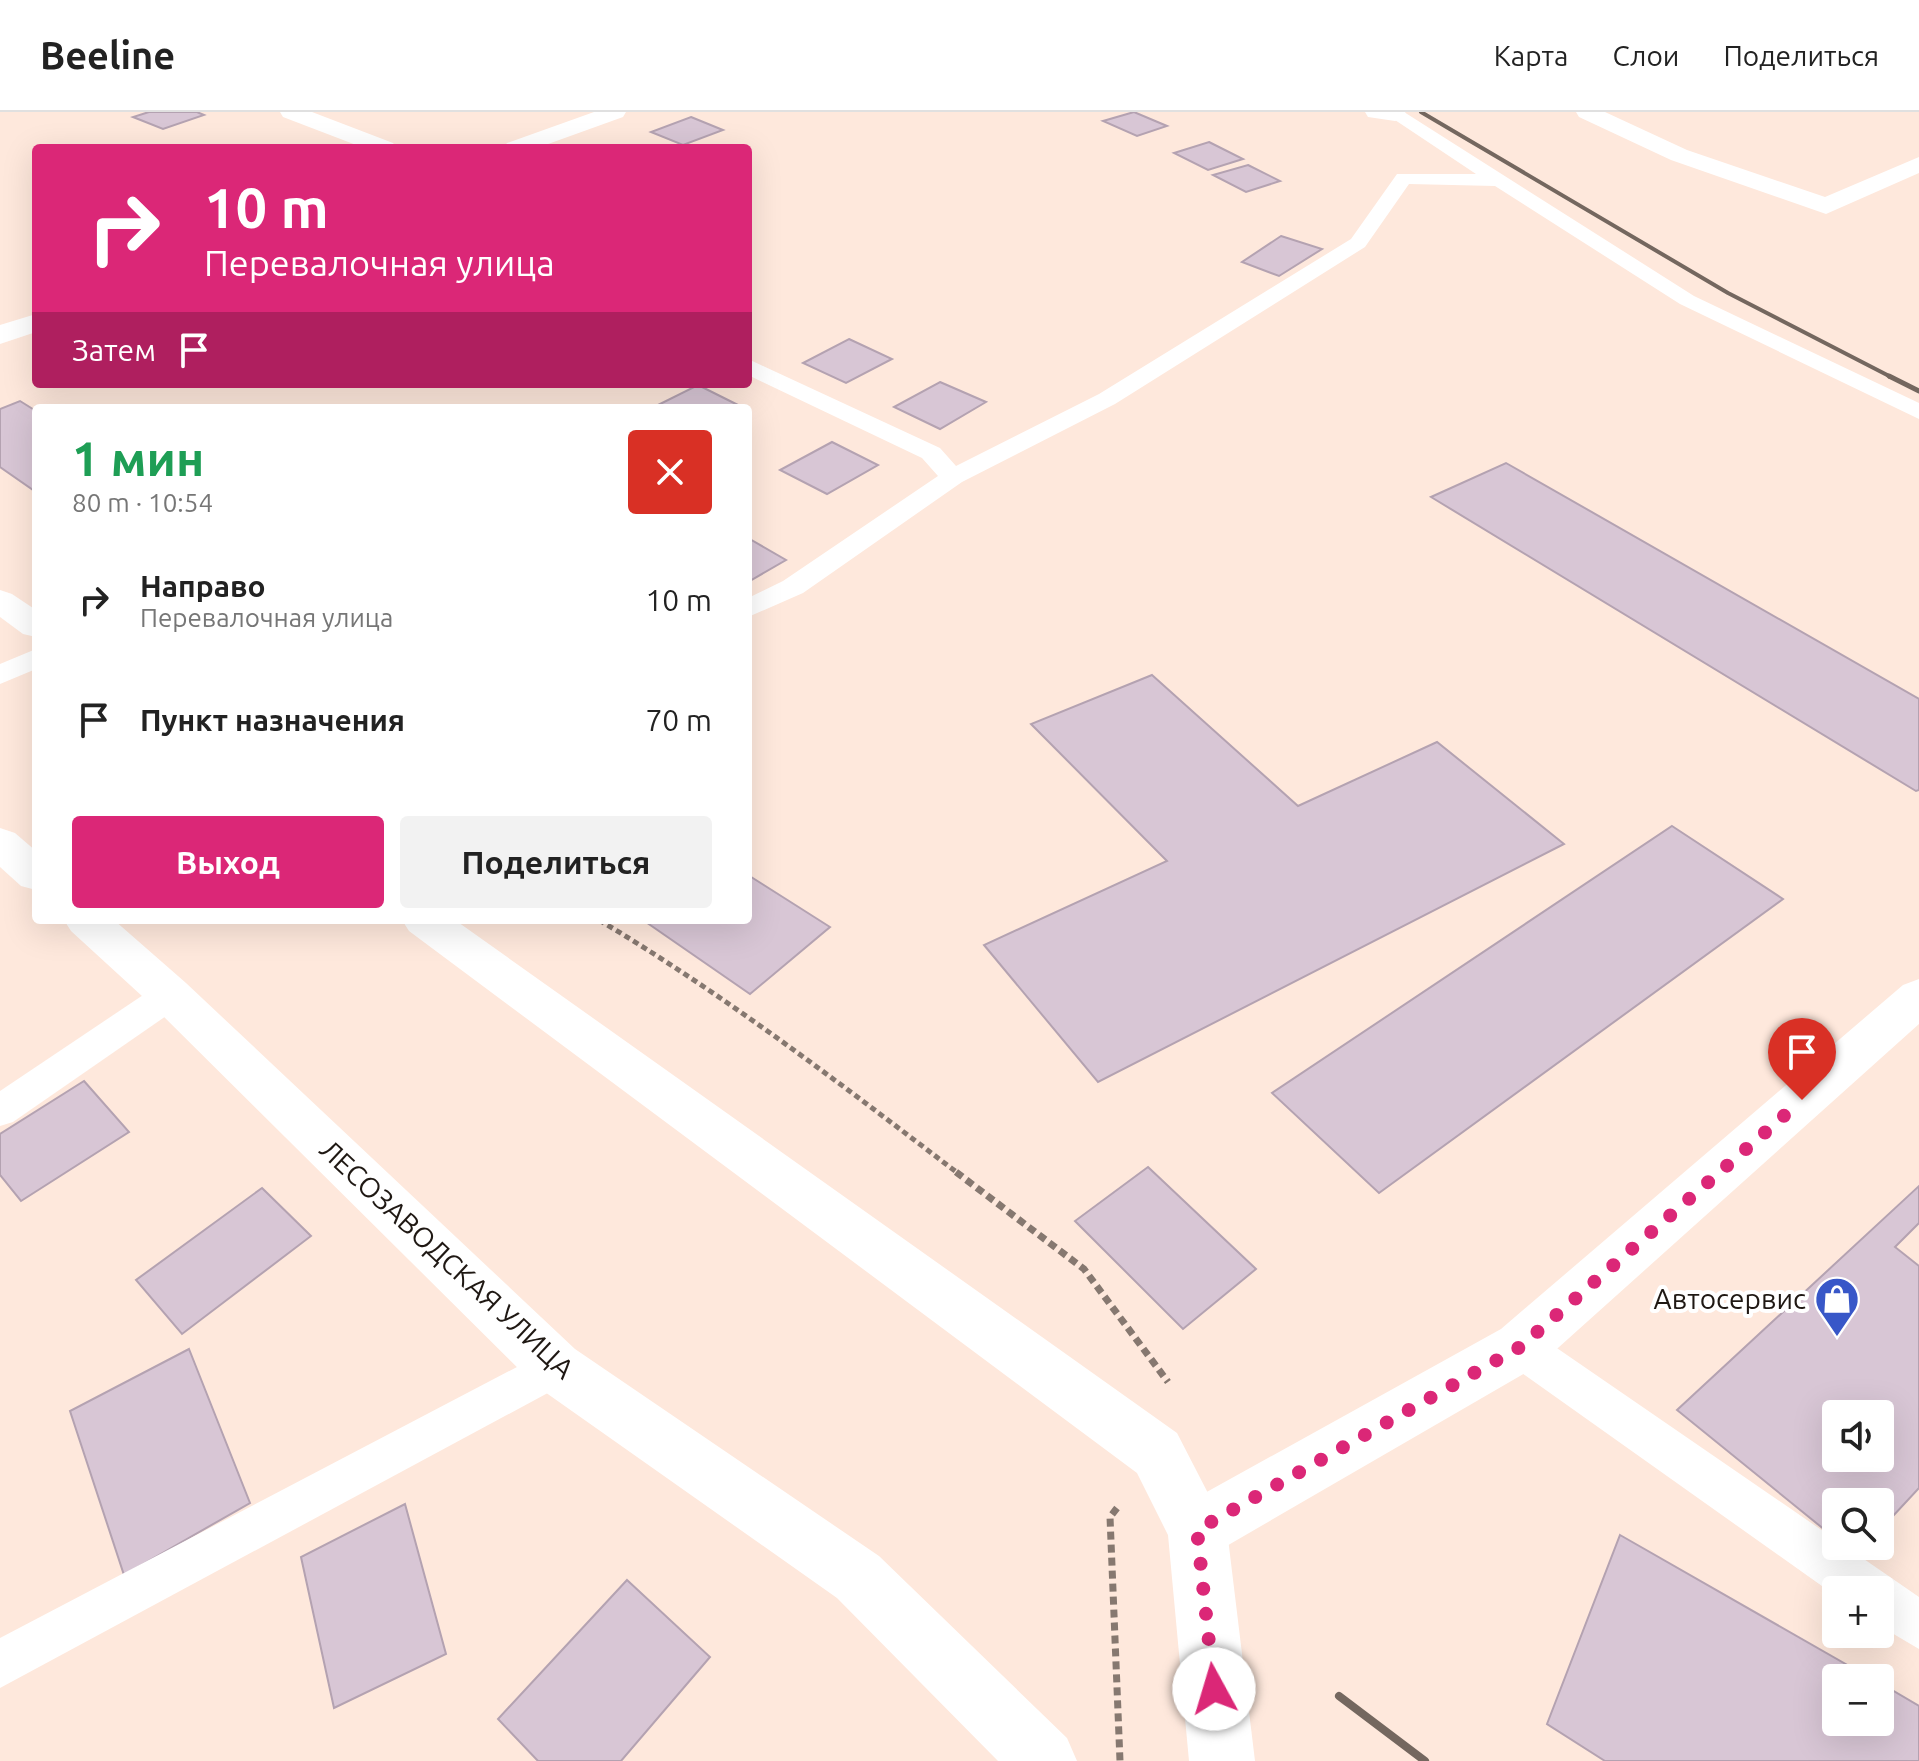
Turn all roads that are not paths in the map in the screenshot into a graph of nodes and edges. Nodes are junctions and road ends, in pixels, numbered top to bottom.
1 (291, 112) edge
2 (615, 112) edge
3 (1587, 112) edge
4 (1388, 113) edge
5 (1425, 131) junction
6 (375, 144) edge
7 (526, 144) edge
8 (1919, 164) edge
9 (1404, 178) junction
10 (1497, 180) junction
11 (32, 323) edge
12 (0, 335) edge
13 (752, 368) edge
14 (1919, 412) edge
15 (953, 477) junction
16 (0, 601) edge
17 (752, 607) edge
18 (32, 623) edge
19 (32, 660) edge
20 (0, 675) edge
21 (0, 843) edge
22 (32, 871) edge
23 (90, 924) edge
24 (430, 924) edge
25 (170, 995) junction
26 (1919, 997) edge
27 (0, 1111) edge
28 (1520, 1347) junction
29 (555, 1367) junction
30 (1197, 1530) junction
31 (1848, 1576) edge
32 (1894, 1608) edge
33 (1919, 1625) edge
34 (0, 1664) edge
35 (1044, 1761) edge
36 (1222, 1761) edge

1 - 6 street
2 - 7 street
3 - 8 street
4 - 5 lane
5 - 9 lane
5 - 10 lane
9 - 10 lane
9 - 15 lane
10 - 14 lane
11 - 12 street
13 - 15 lane
15 - 17 lane
16 - 18 street
19 - 20 lane
21 - 22 street
23 - 25 street, ЛЕСОЗАВОДСКАЯ УЛИЦА
24 - 30 street
25 - 27 lane
25 - 29 street, ЛЕСОЗАВОДСКАЯ УЛИЦА
26 - 28 street
28 - 30 street
28 - 31 lane
29 - 34 lane
29 - 35 street, ЛЕСОЗАВОДСКАЯ УЛИЦА
30 - 36 street
32 - 33 lane

